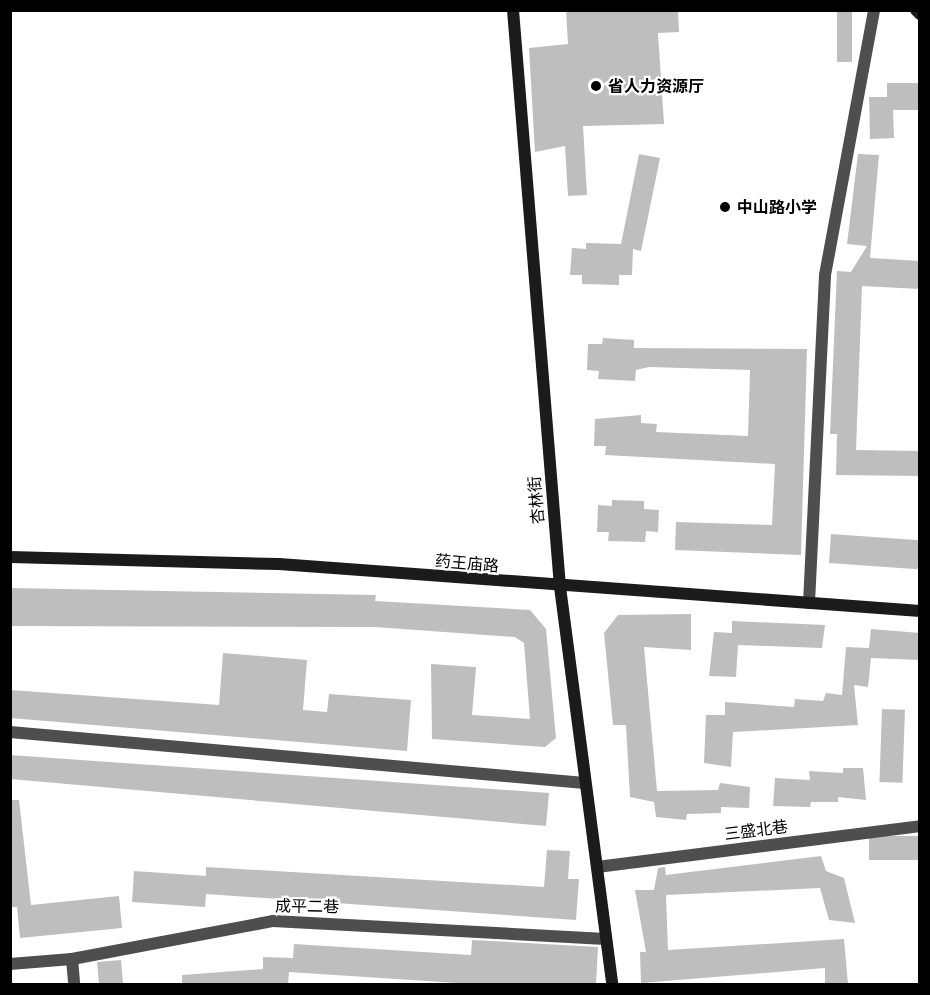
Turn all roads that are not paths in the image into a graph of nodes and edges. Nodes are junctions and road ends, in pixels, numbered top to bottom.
1 (513, 10) edge
2 (874, 10) edge
3 (916, 10) edge
4 (920, 14) edge
5 (10, 557) edge
6 (560, 587) junction
7 (809, 603) junction
8 (920, 611) edge
9 (10, 732) edge
10 (585, 783) junction
11 (920, 826) edge
12 (597, 867) junction
13 (606, 939) junction
14 (72, 959) junction
15 (10, 964) edge
16 (74, 984) edge
17 (612, 984) edge

1 - 6 street, 杏林街
2 - 7 street
3 - 4 street
5 - 6 street, 药王庙路
6 - 7 street, 药王庙路
6 - 10 street, 杏林街
7 - 8 street, 药王庙路
9 - 10 street
10 - 12 street, 杏林街
11 - 12 street, 三盛北巷
12 - 13 street, 杏林街
13 - 14 street, 成平二巷
13 - 17 street, 杏林街
14 - 15 street, 成平二巷
14 - 16 street

